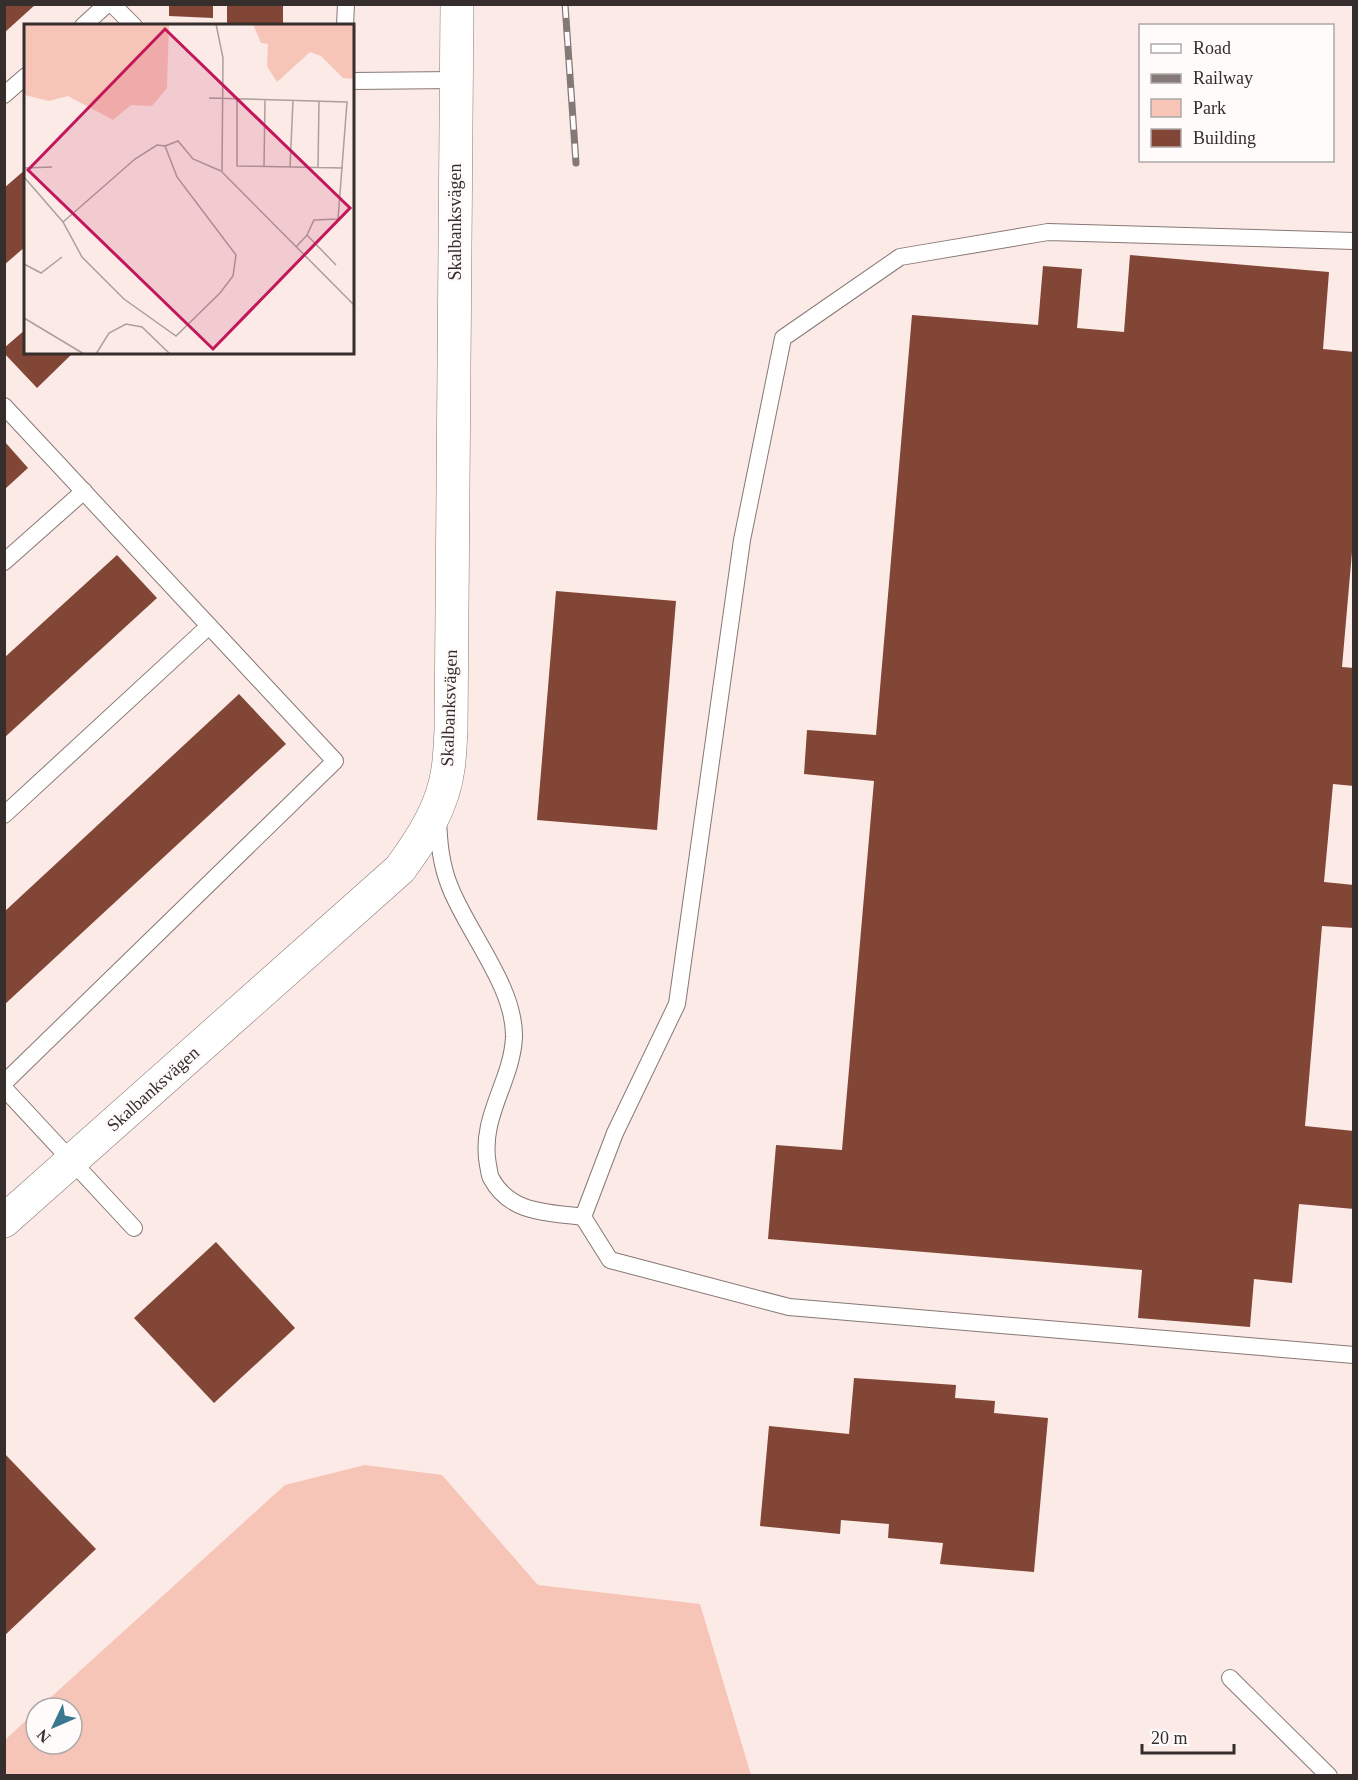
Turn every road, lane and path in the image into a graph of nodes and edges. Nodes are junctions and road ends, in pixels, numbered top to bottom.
1 (107, 4) edge
2 (112, 4) edge
3 (346, 4) edge
4 (457, 4) edge
5 (85, 24) edge
6 (132, 24) edge
7 (345, 24) edge
8 (24, 78) edge
9 (456, 80) junction
10 (354, 81) edge
11 (4, 95) edge
12 (1353, 241) edge
13 (4, 406) edge
14 (84, 491) junction
15 (4, 562) edge
16 (209, 626) junction
17 (437, 810) junction
18 (4, 815) edge
19 (4, 1083) edge
20 (4, 1088) edge
21 (72, 1161) junction
22 (583, 1217) junction
23 (4, 1221) edge
24 (134, 1228) dead end
25 (1353, 1355) edge
26 (1230, 1678) dead end
27 (1329, 1776) edge

1 - 5 lane
2 - 6 lane
3 - 7 lane
4 - 9 street, Skalbanksvägen
8 - 11 lane
9 - 10 lane
9 - 17 street, Skalbanksvägen
12 - 22 lane
13 - 14 lane
14 - 15 lane
14 - 16 lane
16 - 18 lane
16 - 19 lane
17 - 21 street, Skalbanksvägen
17 - 22 lane
20 - 21 lane
21 - 23 street, Skalbanksvägen
21 - 24 lane
22 - 25 lane
26 - 27 lane

